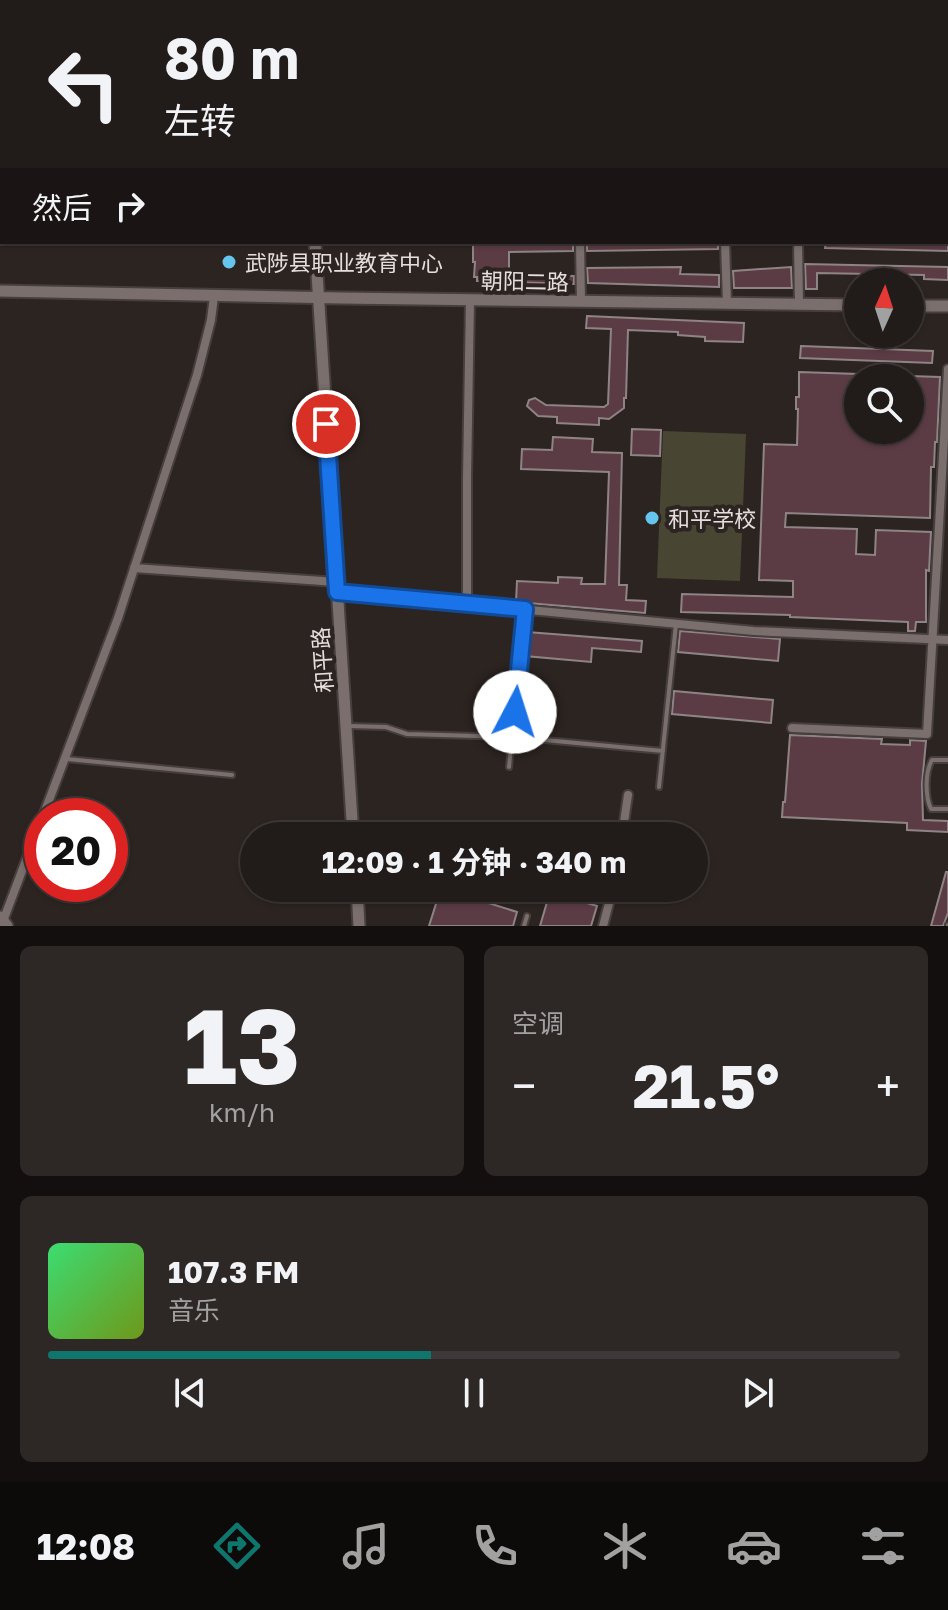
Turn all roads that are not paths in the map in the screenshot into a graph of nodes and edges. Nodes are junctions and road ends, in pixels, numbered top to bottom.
1 (315, 244) edge
2 (580, 244) edge
3 (725, 244) edge
4 (798, 244) edge
5 (0, 291) edge
6 (214, 296) junction
7 (319, 298) junction
8 (470, 300) junction
9 (581, 302) junction
10 (727, 303) junction
11 (799, 304) junction
12 (844, 305) edge
13 (924, 306) edge
14 (948, 306) edge
15 (948, 369) edge
16 (134, 568) junction
17 (337, 587) junction
18 (467, 604) junction
19 (525, 609) junction
20 (676, 624) junction
21 (932, 639) junction
22 (948, 640) edge
23 (346, 727) junction
24 (792, 728) dead end
25 (512, 737) junction
26 (663, 751) junction
27 (65, 759) junction
28 (948, 760) edge
29 (509, 767) dead end
30 (232, 775) dead end
31 (659, 787) dead end
32 (628, 795) dead end
33 (50, 798) edge
34 (948, 809) edge
35 (352, 822) edge
36 (624, 822) edge
37 (24, 865) edge
38 (358, 902) edge
39 (609, 902) edge
40 (527, 916) dead end
41 (3, 921) edge
42 (359, 926) edge
43 (524, 926) edge
44 (603, 926) edge

1 - 7 street, 和平路
2 - 9 street
3 - 10 street
4 - 11 street
5 - 6 street, 朝阳二路
6 - 7 street, 朝阳二路
6 - 16 street
7 - 8 street, 朝阳二路
7 - 17 street, 和平路
8 - 9 street, 朝阳二路
8 - 18 street
9 - 10 street, 朝阳二路
10 - 11 street, 朝阳二路
11 - 12 street, 朝阳二路
13 - 14 street
15 - 21 street
16 - 17 street
16 - 27 street
17 - 18 street
17 - 23 street, 和平路
18 - 19 street
19 - 20 street
19 - 25 lane
20 - 21 street
20 - 26 lane
21 - 22 street
21 - 24 street
23 - 25 lane
23 - 35 street, 和平路
25 - 26 lane
25 - 29 lane
26 - 31 lane
27 - 30 lane
27 - 33 street
28 - 34 lane
32 - 36 street
37 - 41 street
38 - 42 street
39 - 44 street
40 - 43 lane

